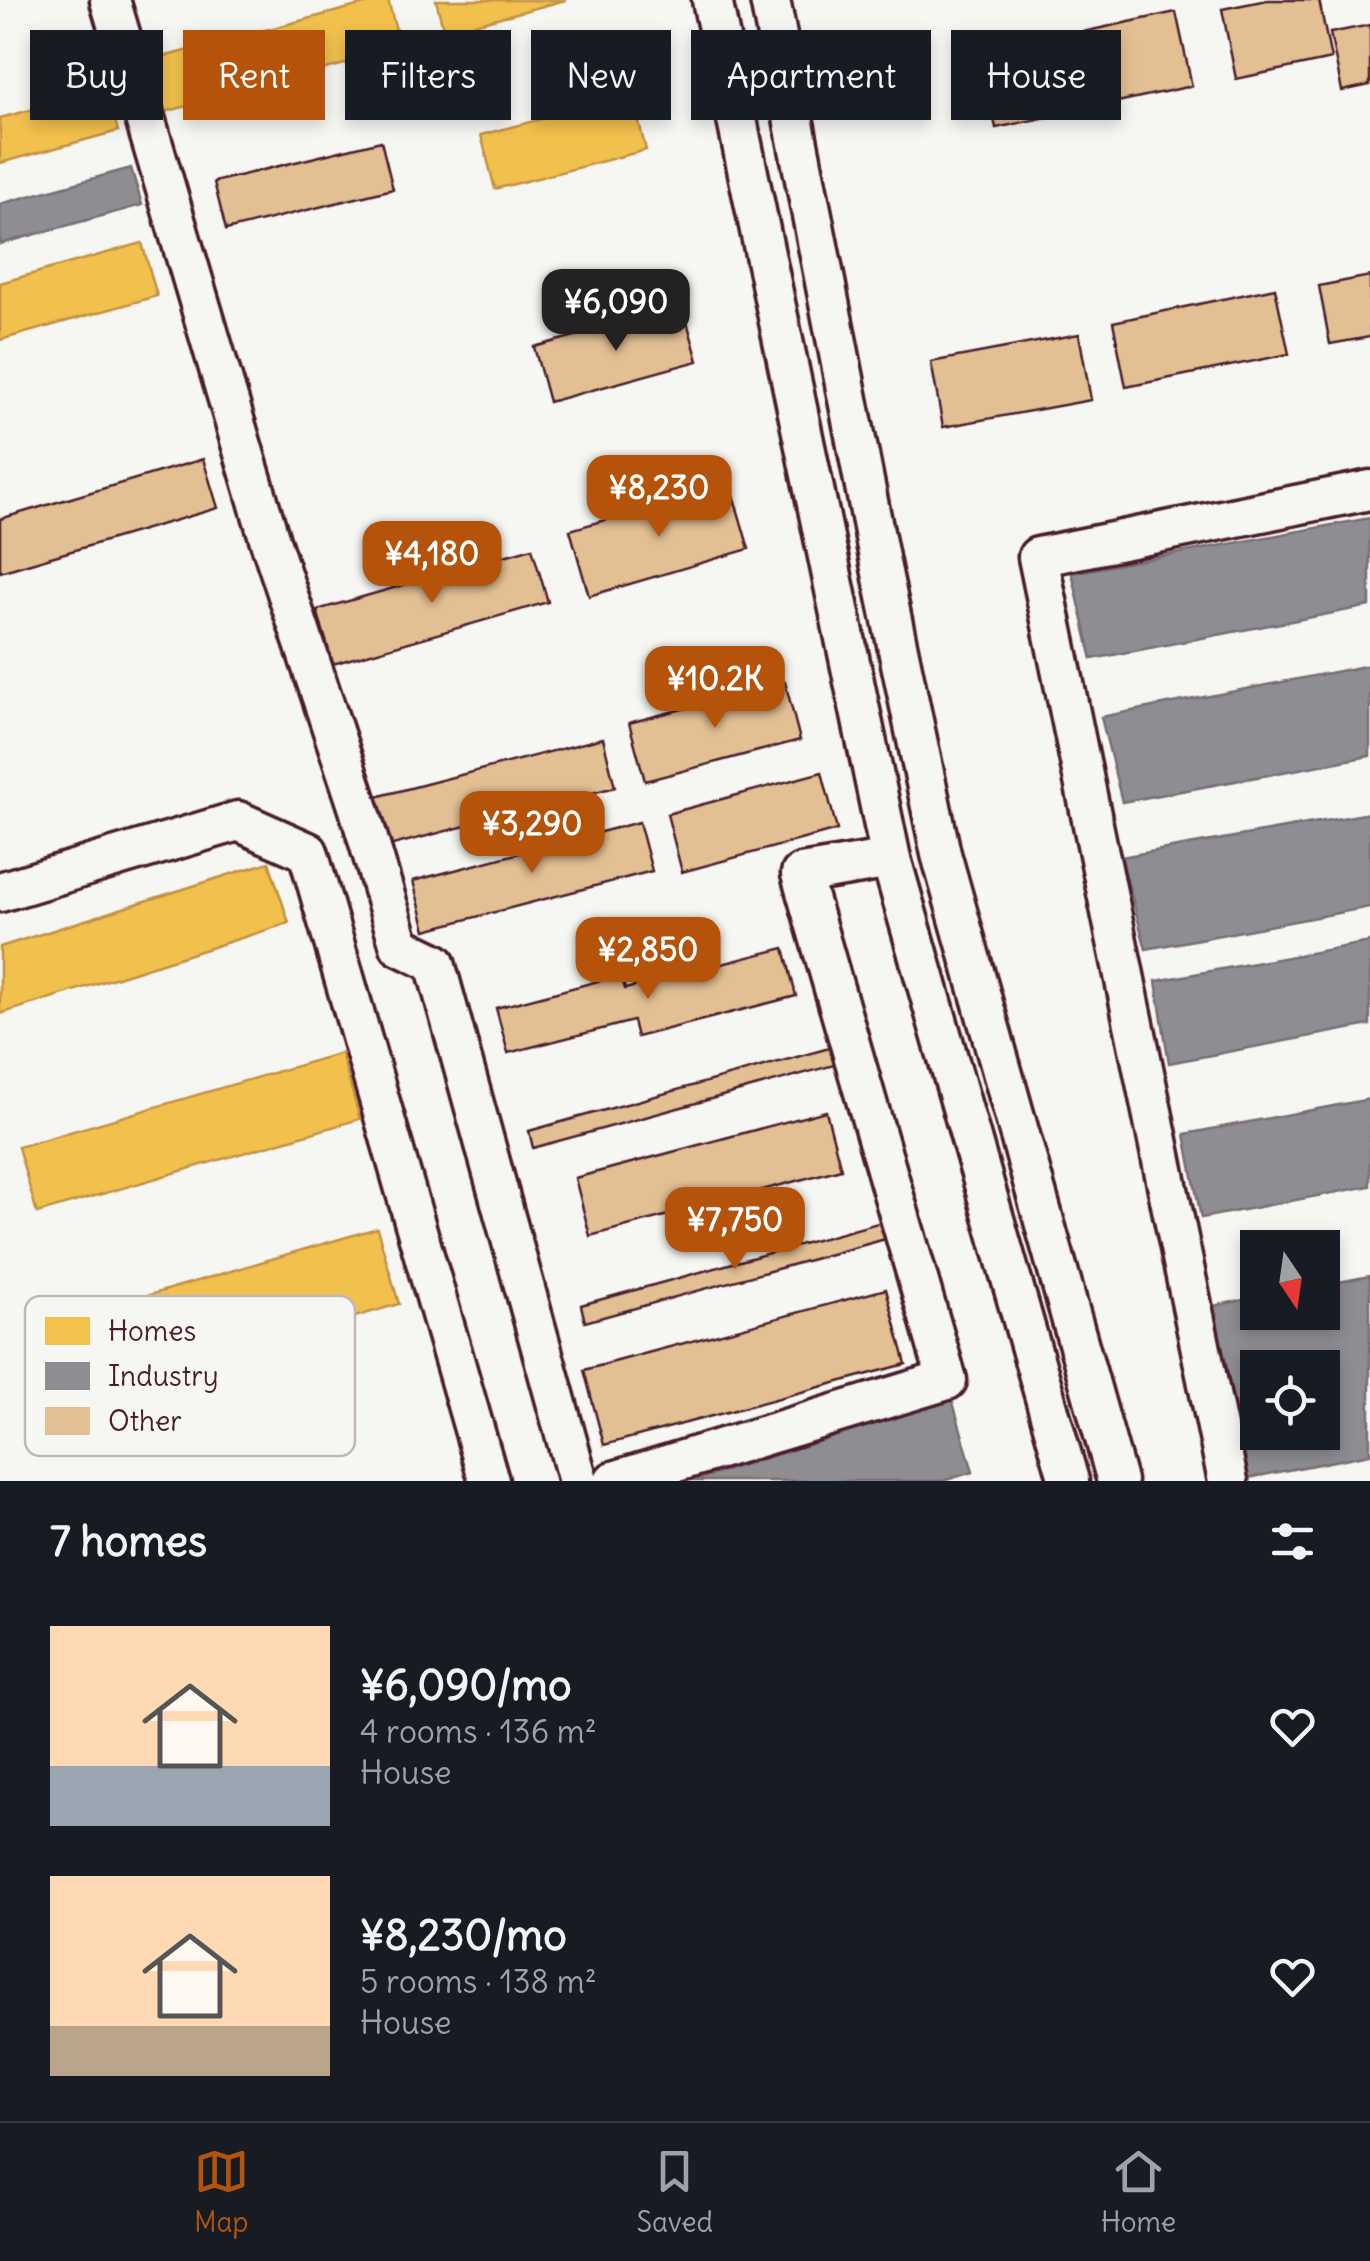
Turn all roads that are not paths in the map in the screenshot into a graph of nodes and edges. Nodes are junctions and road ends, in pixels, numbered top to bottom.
1 (110, 0) edge
2 (712, 0) edge
3 (770, 0) edge
4 (1370, 490) edge
5 (891, 859) junction
6 (0, 892) edge
7 (490, 1481) edge
8 (578, 1481) edge
9 (614, 1481) edge
10 (1069, 1481) edge
11 (1117, 1481) edge
12 (1228, 1481) edge

1 - 8 street
2 - 5 street
3 - 11 street
4 - 12 street
5 - 9 street
5 - 10 street
6 - 7 street

